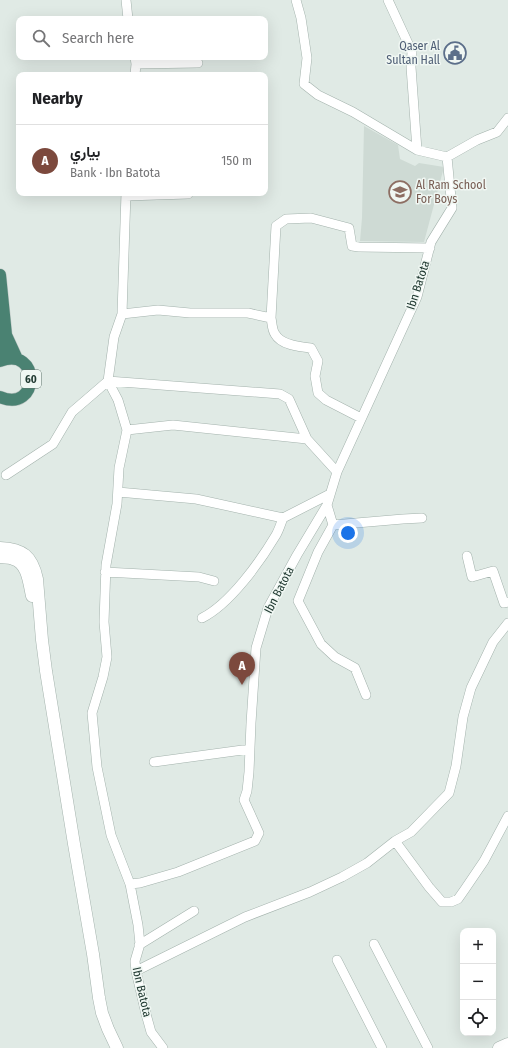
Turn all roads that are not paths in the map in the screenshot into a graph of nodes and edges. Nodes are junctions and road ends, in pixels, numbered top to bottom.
1 (126, 0) edge
2 (296, 0) edge
3 (388, 0) edge
4 (128, 16) edge
5 (136, 60) edge
6 (198, 63) dead end
7 (135, 72) edge
8 (508, 118) edge
9 (416, 150) junction
10 (447, 157) junction
11 (126, 196) edge
12 (430, 248) junction
13 (0, 275) edge
14 (122, 314) junction
15 (272, 318) junction
16 (6, 335) junction
17 (17, 359) junction
18 (0, 360) edge
19 (108, 381) junction
20 (0, 397) edge
21 (361, 418) junction
22 (127, 430) junction
23 (307, 439) junction
24 (337, 472) junction
25 (6, 475) dead end
26 (118, 492) junction
27 (330, 494) junction
28 (327, 505) junction
29 (283, 518) junction
30 (422, 518) dead end
31 (333, 525) junction
32 (0, 548) edge
33 (14, 554) junction
34 (467, 556) dead end
35 (0, 557) edge
36 (106, 572) junction
37 (214, 581) dead end
38 (508, 602) edge
39 (202, 618) dead end
40 (508, 623) edge
41 (366, 695) dead end
42 (250, 749) junction
43 (154, 762) dead end
44 (508, 816) edge
45 (395, 841) junction
46 (130, 884) junction
47 (194, 911) dead end
48 (374, 944) dead end
49 (139, 946) junction
50 (337, 960) dead end
51 (136, 972) junction
52 (508, 1044) edge
53 (117, 1048) edge
54 (163, 1048) edge
55 (382, 1048) edge
56 (428, 1048) edge
57 (499, 1048) edge

1 - 4 street
2 - 9 street
3 - 9 street
5 - 6 street
5 - 7 street
8 - 10 street
9 - 10 street
10 - 12 street, Ibn Batota
11 - 14 street
12 - 15 street
12 - 21 street, Ibn Batota
13 - 16 highway, 60
14 - 15 street
14 - 19 street
15 - 21 street
16 - 17 highway, 60
16 - 18 highway, 60
17 - 18 highway, 60
17 - 20 highway, 60
19 - 22 street
19 - 23 street
19 - 25 street
21 - 24 street, Ibn Batota
22 - 23 street
22 - 26 street
23 - 24 street
24 - 27 street, Ibn Batota
26 - 29 street
26 - 36 street
27 - 28 street, Ibn Batota
27 - 29 street
28 - 31 street
28 - 42 street, Ibn Batota
29 - 39 street
30 - 31 street
31 - 41 street
32 - 33 street
33 - 35 street
33 - 53 street
34 - 38 street
36 - 37 street
36 - 46 street
40 - 45 street
42 - 43 street
42 - 46 street, Ibn Batota
44 - 45 street
45 - 51 street
46 - 49 street, Ibn Batota
47 - 49 street
48 - 56 street
49 - 51 street, Ibn Batota
50 - 55 street
51 - 54 street, Ibn Batota
52 - 57 street

